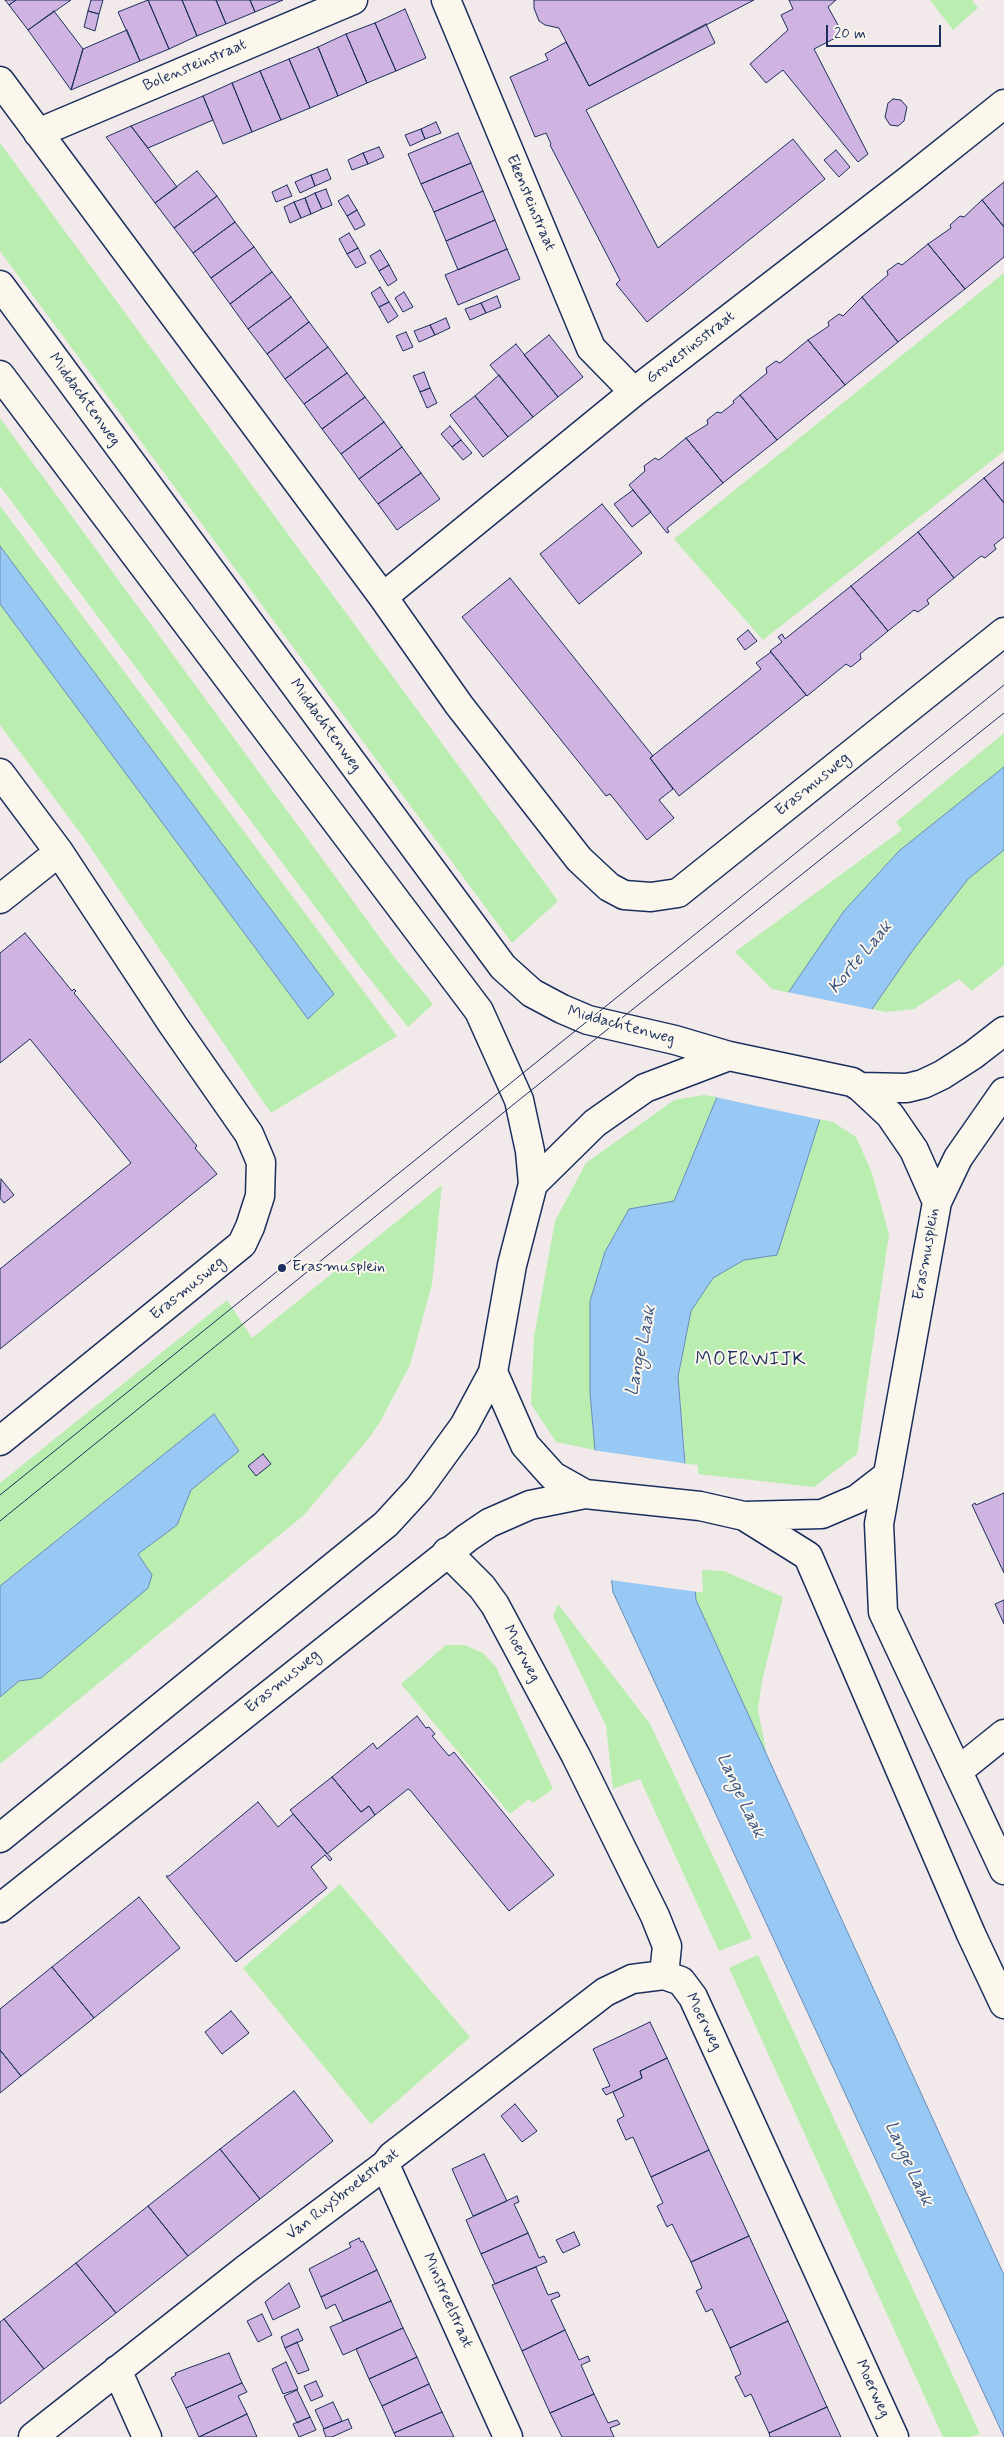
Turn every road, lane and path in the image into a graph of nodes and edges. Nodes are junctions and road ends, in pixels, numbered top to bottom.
1 (353, 0) edge
2 (446, 0) edge
3 (0, 81) edge
4 (1004, 104) edge
5 (38, 133) junction
6 (0, 285) edge
7 (0, 375) edge
8 (634, 392) junction
9 (384, 597) junction
10 (1004, 632) edge
11 (0, 773) edge
12 (59, 852) junction
13 (0, 899) edge
14 (1004, 1031) edge
15 (729, 1056) junction
16 (856, 1085) junction
17 (1004, 1092) edge
18 (532, 1184) junction
19 (937, 1202) junction
20 (493, 1372) junction
21 (0, 1441) edge
22 (888, 1474) junction
23 (585, 1494) junction
24 (744, 1516) junction
25 (447, 1552) junction
26 (1004, 1734) edge
27 (958, 1771) junction
28 (0, 1838) edge
29 (1004, 1870) edge
30 (0, 1908) edge
31 (664, 1975) junction
32 (1004, 2004) edge
33 (385, 2165) junction
34 (117, 2370) junction
35 (33, 2437) edge
36 (147, 2437) edge
37 (508, 2437) edge
38 (894, 2437) edge

1 - 5 street, Bolensteinstraat
2 - 8 street, Ekensteinstraat
3 - 5 street
4 - 8 street, Grovestinsstraat
5 - 9 street
6 - 15 street, Middachtenweg
7 - 18 street
8 - 9 street, Grovestinsstraat
9 - 10 street, Erasmusweg
11 - 12 street
12 - 13 street
12 - 21 street, Erasmusweg
14 - 16 street
15 - 16 street
15 - 18 street
16 - 19 street, Erasmusplein
17 - 19 street
18 - 20 street
19 - 22 street, Erasmusplein
20 - 23 street
20 - 28 street
22 - 24 street
22 - 27 street
23 - 24 street
23 - 25 street, Erasmusweg
24 - 32 street
25 - 30 street, Erasmusweg
25 - 31 street, Moerweg
26 - 27 street
27 - 29 street
31 - 33 street, Van Ruysbroekstraat
31 - 38 street, Moerweg
33 - 34 street, Van Ruysbroekstraat
33 - 37 street, Minstreelstraat
34 - 35 street, Van Ruysbroekstraat
34 - 36 street

